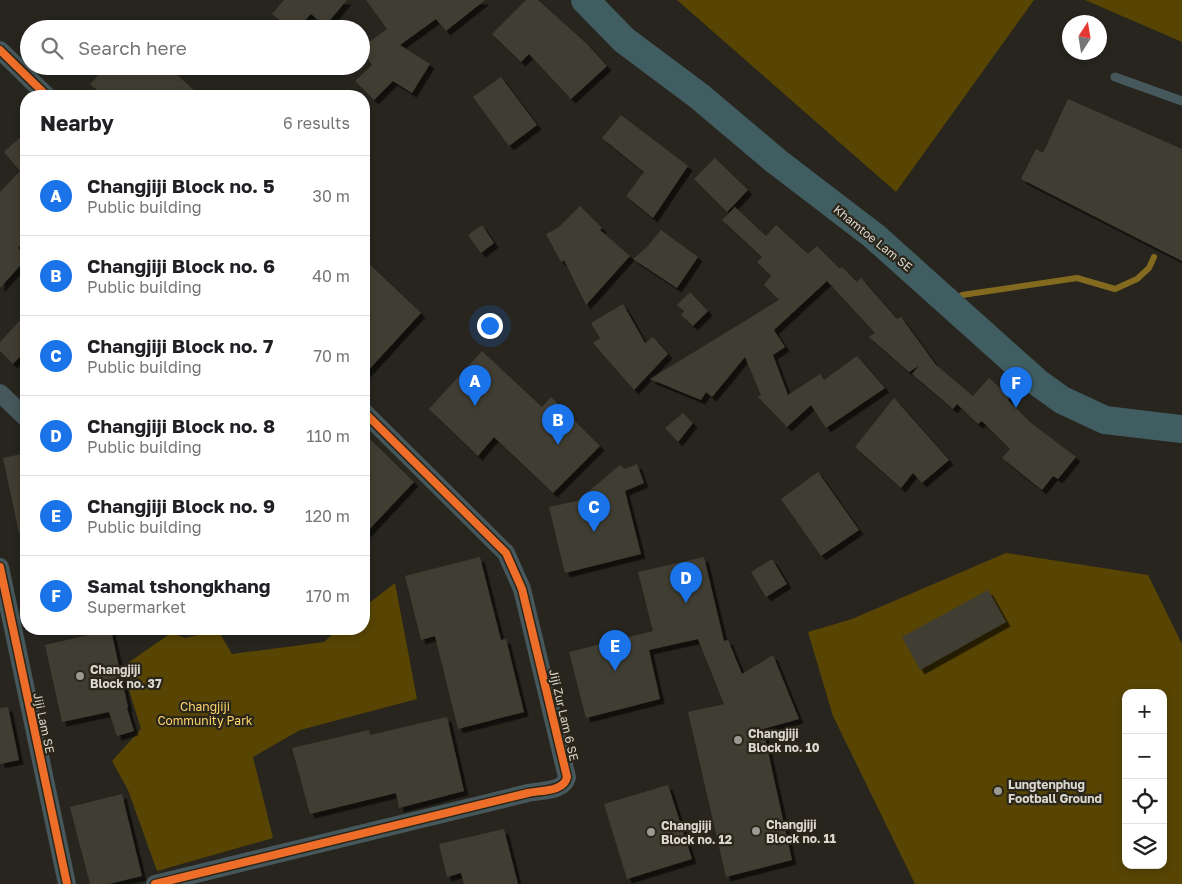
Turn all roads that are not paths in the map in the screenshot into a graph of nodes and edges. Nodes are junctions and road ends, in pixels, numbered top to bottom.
1 (585, 0) edge
2 (0, 50) edge
3 (20, 70) edge
4 (26, 75) edge
5 (1115, 78) dead end
6 (41, 90) edge
7 (1182, 101) edge
8 (0, 393) edge
9 (20, 412) edge
10 (370, 418) edge
11 (1182, 429) edge
12 (0, 567) edge
13 (67, 884) edge
14 (154, 884) edge

1 - 11 main road, Khamtoe Lam SE
2 - 3 street
4 - 6 street
5 - 7 lane
8 - 9 street
10 - 14 street, Jiji Zur Lam 6 SE
12 - 13 street, Jiji Lam SE

